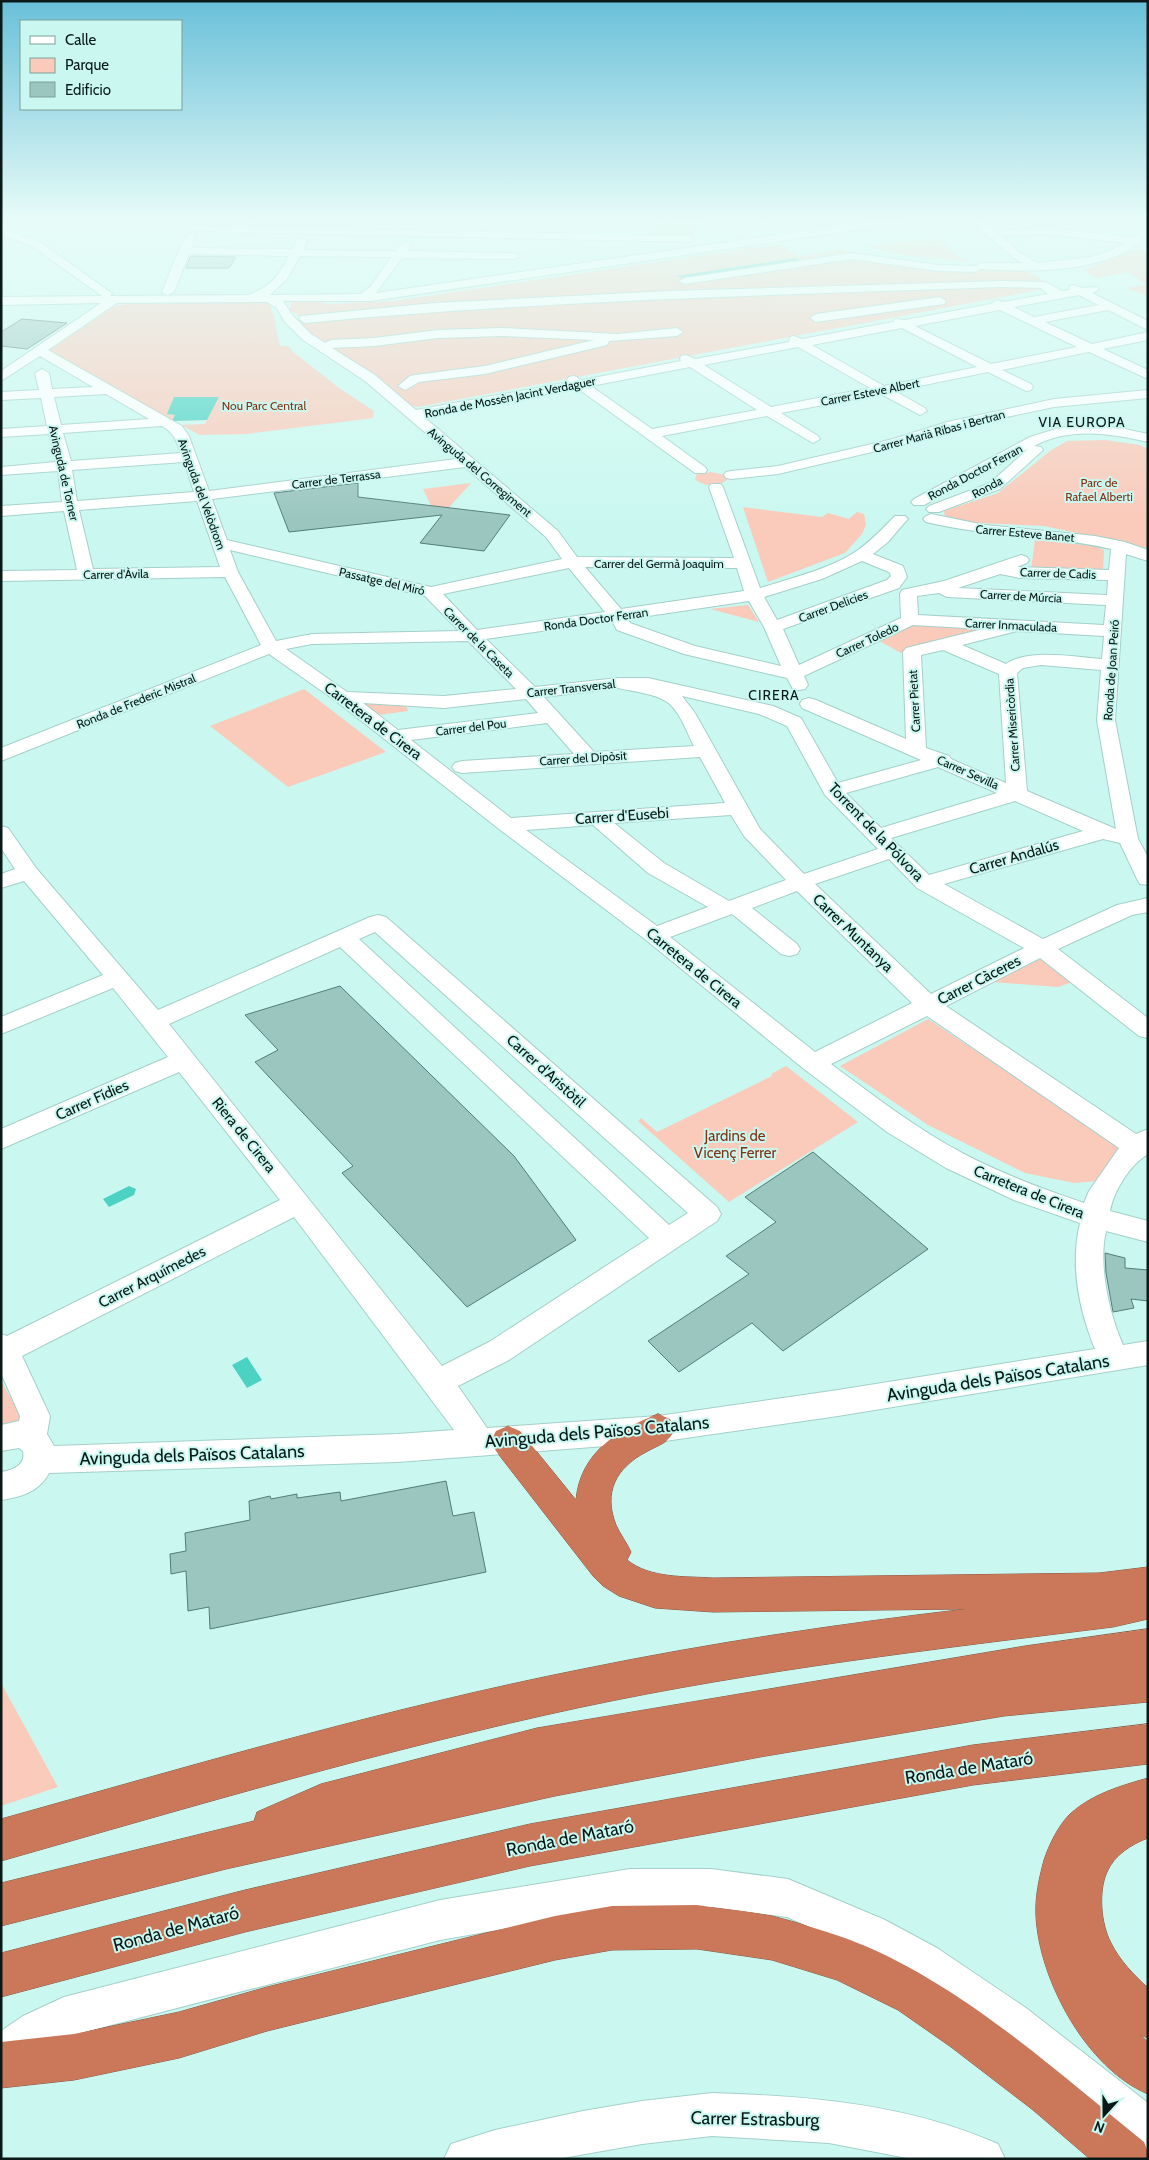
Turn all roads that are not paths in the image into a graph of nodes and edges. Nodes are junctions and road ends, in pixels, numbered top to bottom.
1 (79, 321) edge
2 (291, 321) edge
3 (307, 321) edge
4 (482, 321) edge
5 (903, 321) joint
6 (1031, 321) edge
7 (677, 332) dead end
8 (438, 334) junction
9 (1148, 336) edge
10 (618, 338) junction
11 (797, 341) junction
12 (331, 344) junction
13 (1087, 348) junction
14 (40, 351) junction
15 (1148, 360) edge
16 (27, 361) junction
17 (689, 361) junction
18 (1126, 365) junction
19 (64, 366) junction
20 (989, 368) junction
21 (485, 370) junction
22 (42, 372) junction
23 (4, 374) edge
24 (78, 374) junction
25 (523, 375) dead end
26 (1148, 375) edge
27 (577, 382) junction
28 (405, 386) junction
29 (1026, 387) dead end
30 (107, 390) junction
31 (882, 390) junction
32 (47, 394) junction
33 (1148, 394) edge
34 (1, 396) edge
35 (411, 409) junction
36 (920, 411) dead end
37 (770, 412) junction
38 (165, 422) junction
39 (54, 429) junction
40 (1, 433) edge
41 (650, 434) junction
42 (1148, 438) edge
43 (813, 439) dead end
44 (1148, 444) edge
45 (188, 457) junction
46 (470, 462) junction
47 (64, 466) junction
48 (1, 471) edge
49 (711, 477) junction
50 (202, 496) junction
51 (72, 505) junction
52 (1, 511) edge
53 (933, 514) junction
54 (894, 515) joint
55 (1024, 532) junction
56 (220, 544) junction
57 (1119, 546) junction
58 (862, 555) junction
59 (1148, 556) edge
60 (574, 562) junction
61 (744, 563) junction
62 (1020, 566) junction
63 (230, 572) junction
64 (86, 574) junction
65 (1117, 575) junction
66 (1, 576) edge
67 (921, 591) junction
68 (431, 592) junction
69 (754, 596) junction
70 (1014, 596) junction
71 (1115, 600) junction
72 (618, 616) junction
73 (910, 620) junction
74 (1020, 625) junction
75 (773, 627) junction
76 (1113, 631) junction
77 (473, 636) junction
78 (945, 644) junction
79 (271, 647) junction
80 (1110, 665) junction
81 (1008, 671) junction
82 (794, 674) junction
83 (618, 683) junction
84 (530, 692) junction
85 (343, 698) junction
86 (809, 704) junction
87 (551, 717) junction
88 (794, 722) junction
89 (392, 736) junction
90 (916, 749) junction
91 (705, 751) junction
92 (1, 755) edge
93 (588, 758) junction
94 (942, 760) junction
95 (462, 767) dead end
96 (832, 791) junction
97 (1017, 794) junction
98 (738, 808) junction
99 (599, 817) junction
100 (506, 825) junction
101 (1, 832) edge
102 (1103, 832) junction
103 (876, 836) junction
104 (1128, 840) junction
105 (892, 851) junction
106 (28, 872) junction
107 (1148, 879) edge
108 (1, 882) edge
109 (800, 882) junction
110 (925, 883) junction
111 (1148, 905) edge
112 (731, 907) junction
113 (654, 935) junction
114 (344, 938) junction
115 (1042, 948) junction
116 (789, 949) dead end
117 (117, 978) junction
118 (929, 1006) junction
119 (154, 1022) junction
120 (1, 1026) edge
121 (1148, 1030) edge
122 (183, 1060) junction
123 (534, 1060) junction
124 (813, 1063) junction
125 (496, 1080) junction
126 (1, 1140) edge
127 (1143, 1143) edge
128 (298, 1203) junction
129 (1094, 1217) junction
130 (1148, 1232) edge
131 (668, 1240) junction
132 (3, 1349) edge
133 (1148, 1353) edge
134 (1114, 1359) junction
135 (436, 1383) junction
136 (658, 1429) junction
137 (494, 1442) junction
138 (24, 1445) edge
139 (1, 1486) edge
140 (1148, 1584) edge
141 (785, 1594) junction
142 (1148, 1601) edge
143 (1148, 1648) edge
144 (1148, 1683) edge
145 (1148, 1744) edge
146 (1148, 1798) edge
147 (1148, 1817) edge
148 (1, 1840) edge
149 (226, 1848) junction
150 (1, 1905) edge
151 (1, 1975) edge
152 (1148, 2016) edge
153 (1, 2061) edge
154 (1, 2066) edge
155 (1148, 2071) edge
156 (1148, 2130) edge
157 (466, 2159) edge
158 (983, 2159) edge
159 (1127, 2159) edge

1 - 14 street
2 - 35 street, Avinguda del Corregiment
3 - 12 street
4 - 8 street
5 - 11 street, Ronda de Mossèn Jacint Verdaguer
5 - 20 street
6 - 13 street
7 - 10 street
8 - 10 street
8 - 12 street
9 - 13 street, Carrer Esteve Albert
10 - 21 street
11 - 17 street, Ronda de Mossèn Jacint Verdaguer
11 - 31 street
12 - 28 street
13 - 18 street
13 - 20 street, Carrer Esteve Albert
14 - 16 street
14 - 19 street, Avinguda del Velòdrom
15 - 18 street
16 - 19 street, Avinguda del Velòdrom
16 - 23 street
17 - 27 street, Ronda de Mossèn Jacint Verdaguer
17 - 37 street
18 - 26 street
19 - 24 street, Avinguda del Velòdrom
20 - 29 street
20 - 31 street, Carrer Esteve Albert
21 - 25 street
21 - 28 street
22 - 23 street
22 - 24 street
22 - 32 street, Avinguda de Torner
24 - 30 street, Avinguda del Velòdrom
27 - 35 street, Ronda de Mossèn Jacint Verdaguer
27 - 41 street
28 - 35 street
30 - 32 street
30 - 38 street, Avinguda del Velòdrom
31 - 36 street
31 - 37 street, Carrer Esteve Albert
32 - 34 street
32 - 39 street, Avinguda de Torner
33 - 49 street, Carrer Marià Ribas i Bertran
35 - 46 street, Avinguda del Corregiment
37 - 41 street, Carrer Esteve Albert
37 - 43 street
38 - 39 street
38 - 45 street, Avinguda del Velòdrom
39 - 40 street
39 - 47 street, Avinguda de Torner
41 - 49 street
42 - 53 street, Ronda Doctor Ferran
44 - 53 street, Ronda
45 - 47 street
45 - 50 street, Avinguda del Velòdrom
46 - 50 street, Carrer de Terrassa
46 - 60 street, Avinguda del Corregiment
47 - 48 street
47 - 51 street, Avinguda de Torner
49 - 61 street
50 - 51 street, Carrer de Terrassa
50 - 56 street, Avinguda del Velòdrom
51 - 52 street, Carrer de Terrassa
51 - 64 street, Avinguda de Torner
53 - 54 street, Ronda
53 - 55 street, Carrer Esteve Banet
54 - 58 street, Ronda Doctor Ferran
55 - 57 street, Carrer Esteve Banet
55 - 62 street
56 - 63 street, Avinguda del Velòdrom
56 - 68 street, Passatge del Miró
57 - 59 street, Carrer Esteve Banet
57 - 65 street, Ronda de Joan Peiró
58 - 69 street, Ronda Doctor Ferran
58 - 75 street, Carrer Delicies
60 - 61 street, Carrer del Germà Joaquim
60 - 68 street, Passatge del Miró
60 - 72 street, Avinguda del Corregiment
61 - 69 street
62 - 65 street, Carrer de Cadis
62 - 67 street, Carrer de Cadis
62 - 70 street
63 - 64 street, Carrer d'Àvila
63 - 79 street, Avinguda del Velòdrom
64 - 66 street, Carrer d'Àvila
65 - 71 street, Ronda de Joan Peiró
67 - 70 street, Carrer de Múrcia
67 - 73 street, Carrer Toledo
68 - 77 street, Carrer de la Caseta
69 - 72 street, Ronda Doctor Ferran
69 - 75 street
70 - 71 street, Carrer de Múrcia
71 - 76 street, Ronda de Joan Peiró
72 - 77 street, Ronda Doctor Ferran
72 - 82 street, Avinguda del Corregiment
73 - 74 street, Carrer Inmaculada
73 - 82 street, Carrer Toledo
74 - 76 street, Carrer Inmaculada
74 - 78 street
75 - 82 street
76 - 80 street, Ronda de Joan Peiró
77 - 79 street, Ronda Doctor Ferran
77 - 84 street, Carrer de la Caseta
78 - 81 street
78 - 90 street, Carrer Pietat
79 - 85 street, Carretera de Cirera
79 - 92 street, Ronda de Frederic Mistral
80 - 81 street, Carrer Misericòrdia
80 - 104 street, Ronda de Joan Peiró
81 - 97 street, Carrer Misericòrdia
82 - 86 street
83 - 84 street, Carrer Transversal
83 - 88 street, Carrer Transversal
83 - 91 street, Carrer Muntanya
84 - 85 street, Carrer Transversal
84 - 87 street, Carrer de la Caseta
85 - 89 street, Carretera de Cirera
86 - 88 street
86 - 90 street, Carrer Sevilla
87 - 89 street, Carrer del Pou
87 - 93 street, Carrer de la Caseta
88 - 96 street, Torrent de la Pólvora
89 - 100 street, Carretera de Cirera
90 - 94 street, Carrer Sevilla
91 - 93 street, Carrer del Dipòsit
91 - 98 street, Carrer Muntanya
93 - 95 street, Carrer del Dipòsit
94 - 96 street
94 - 97 street, Carrer Sevilla
96 - 103 street, Torrent de la Pólvora
97 - 102 street, Carrer Sevilla
97 - 103 street
98 - 99 street, Carrer d'Eusebi
98 - 109 street, Carrer Muntanya
99 - 100 street, Carrer d'Eusebi
99 - 112 street
100 - 113 street, Carretera de Cirera
101 - 106 street, Riera de Cirera
102 - 104 street, Carrer Sevilla
102 - 110 street, Carrer Andalús
103 - 105 street, Torrent de la Pólvora
104 - 107 street, Ronda de Joan Peiró
105 - 109 street
105 - 110 street, Torrent de la Pólvora
106 - 108 street
106 - 117 street, Riera de Cirera
109 - 112 street
109 - 118 street, Carrer Muntanya
110 - 115 street, Torrent de la Pólvora
111 - 115 street, Carrer Càceres
112 - 113 street
112 - 116 street
113 - 124 street, Carretera de Cirera
114 - 119 street, Carrer d'Aristòtil
114 - 123 street, Carrer d'Aristòtil
114 - 125 street
115 - 118 street, Carrer Càceres
115 - 121 street, Torrent de la Pólvora
117 - 119 street, Riera de Cirera
117 - 120 street
118 - 124 street, Carrer Càceres
118 - 127 street, Carrer Muntanya
119 - 122 street, Riera de Cirera
122 - 126 street, Carrer Fídies
122 - 128 street, Riera de Cirera
123 - 125 street
123 - 131 street, Carrer d'Aristòtil
124 - 129 street, Carretera de Cirera
125 - 131 street
127 - 129 street
128 - 132 street, Carrer Arquímedes
128 - 135 street, Riera de Cirera
129 - 130 street, Carretera de Cirera
129 - 134 street
131 - 135 street, Carrer d'Aristòtil
132 - 138 street
133 - 134 street, Avinguda dels Països Catalans
134 - 136 street, Avinguda dels Països Catalans
135 - 137 street, Riera de Cirera
136 - 137 street, Avinguda dels Països Catalans
136 - 141 highway
137 - 138 street, Avinguda dels Països Catalans
137 - 141 highway
138 - 139 street
140 - 141 highway
142 - 148 highway
143 - 149 highway
144 - 149 highway
145 - 151 highway, Ronda de Mataró
146 - 155 highway
147 - 152 highway
149 - 150 highway
153 - 156 street
154 - 159 highway
157 - 158 street, Carrer Estrasburg

